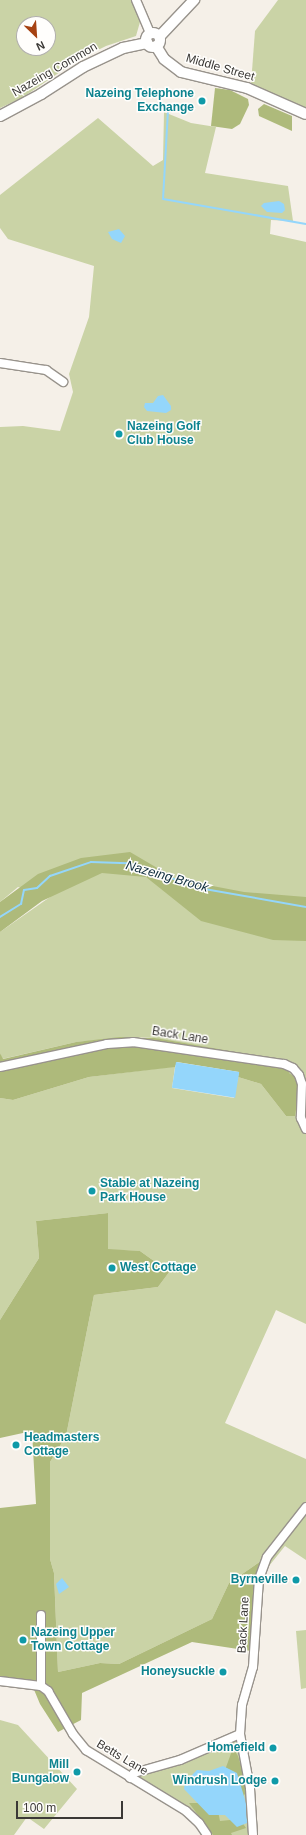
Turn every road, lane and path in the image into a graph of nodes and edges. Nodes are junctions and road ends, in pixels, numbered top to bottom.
1 (136, 0) edge
2 (194, 0) edge
3 (153, 40) junction
4 (306, 114) edge
5 (0, 116) edge
6 (0, 363) edge
7 (63, 382) dead end
8 (0, 1067) edge
9 (306, 1129) edge
10 (306, 1507) edge
11 (41, 1616) dead end
12 (0, 1681) edge
13 (41, 1686) junction
14 (240, 1734) junction
15 (130, 1778) junction
16 (207, 1835) edge
17 (253, 1835) edge

1 - 3 street
2 - 3 street
3 - 4 street, Middle Street
3 - 5 street, Nazeing Common
6 - 7 street
8 - 9 street, Back Lane
10 - 14 street, Back Lane
11 - 13 street
12 - 13 street
13 - 15 street, Betts Lane
14 - 15 street
14 - 17 street, Back Lane
15 - 16 street, Betts Lane

